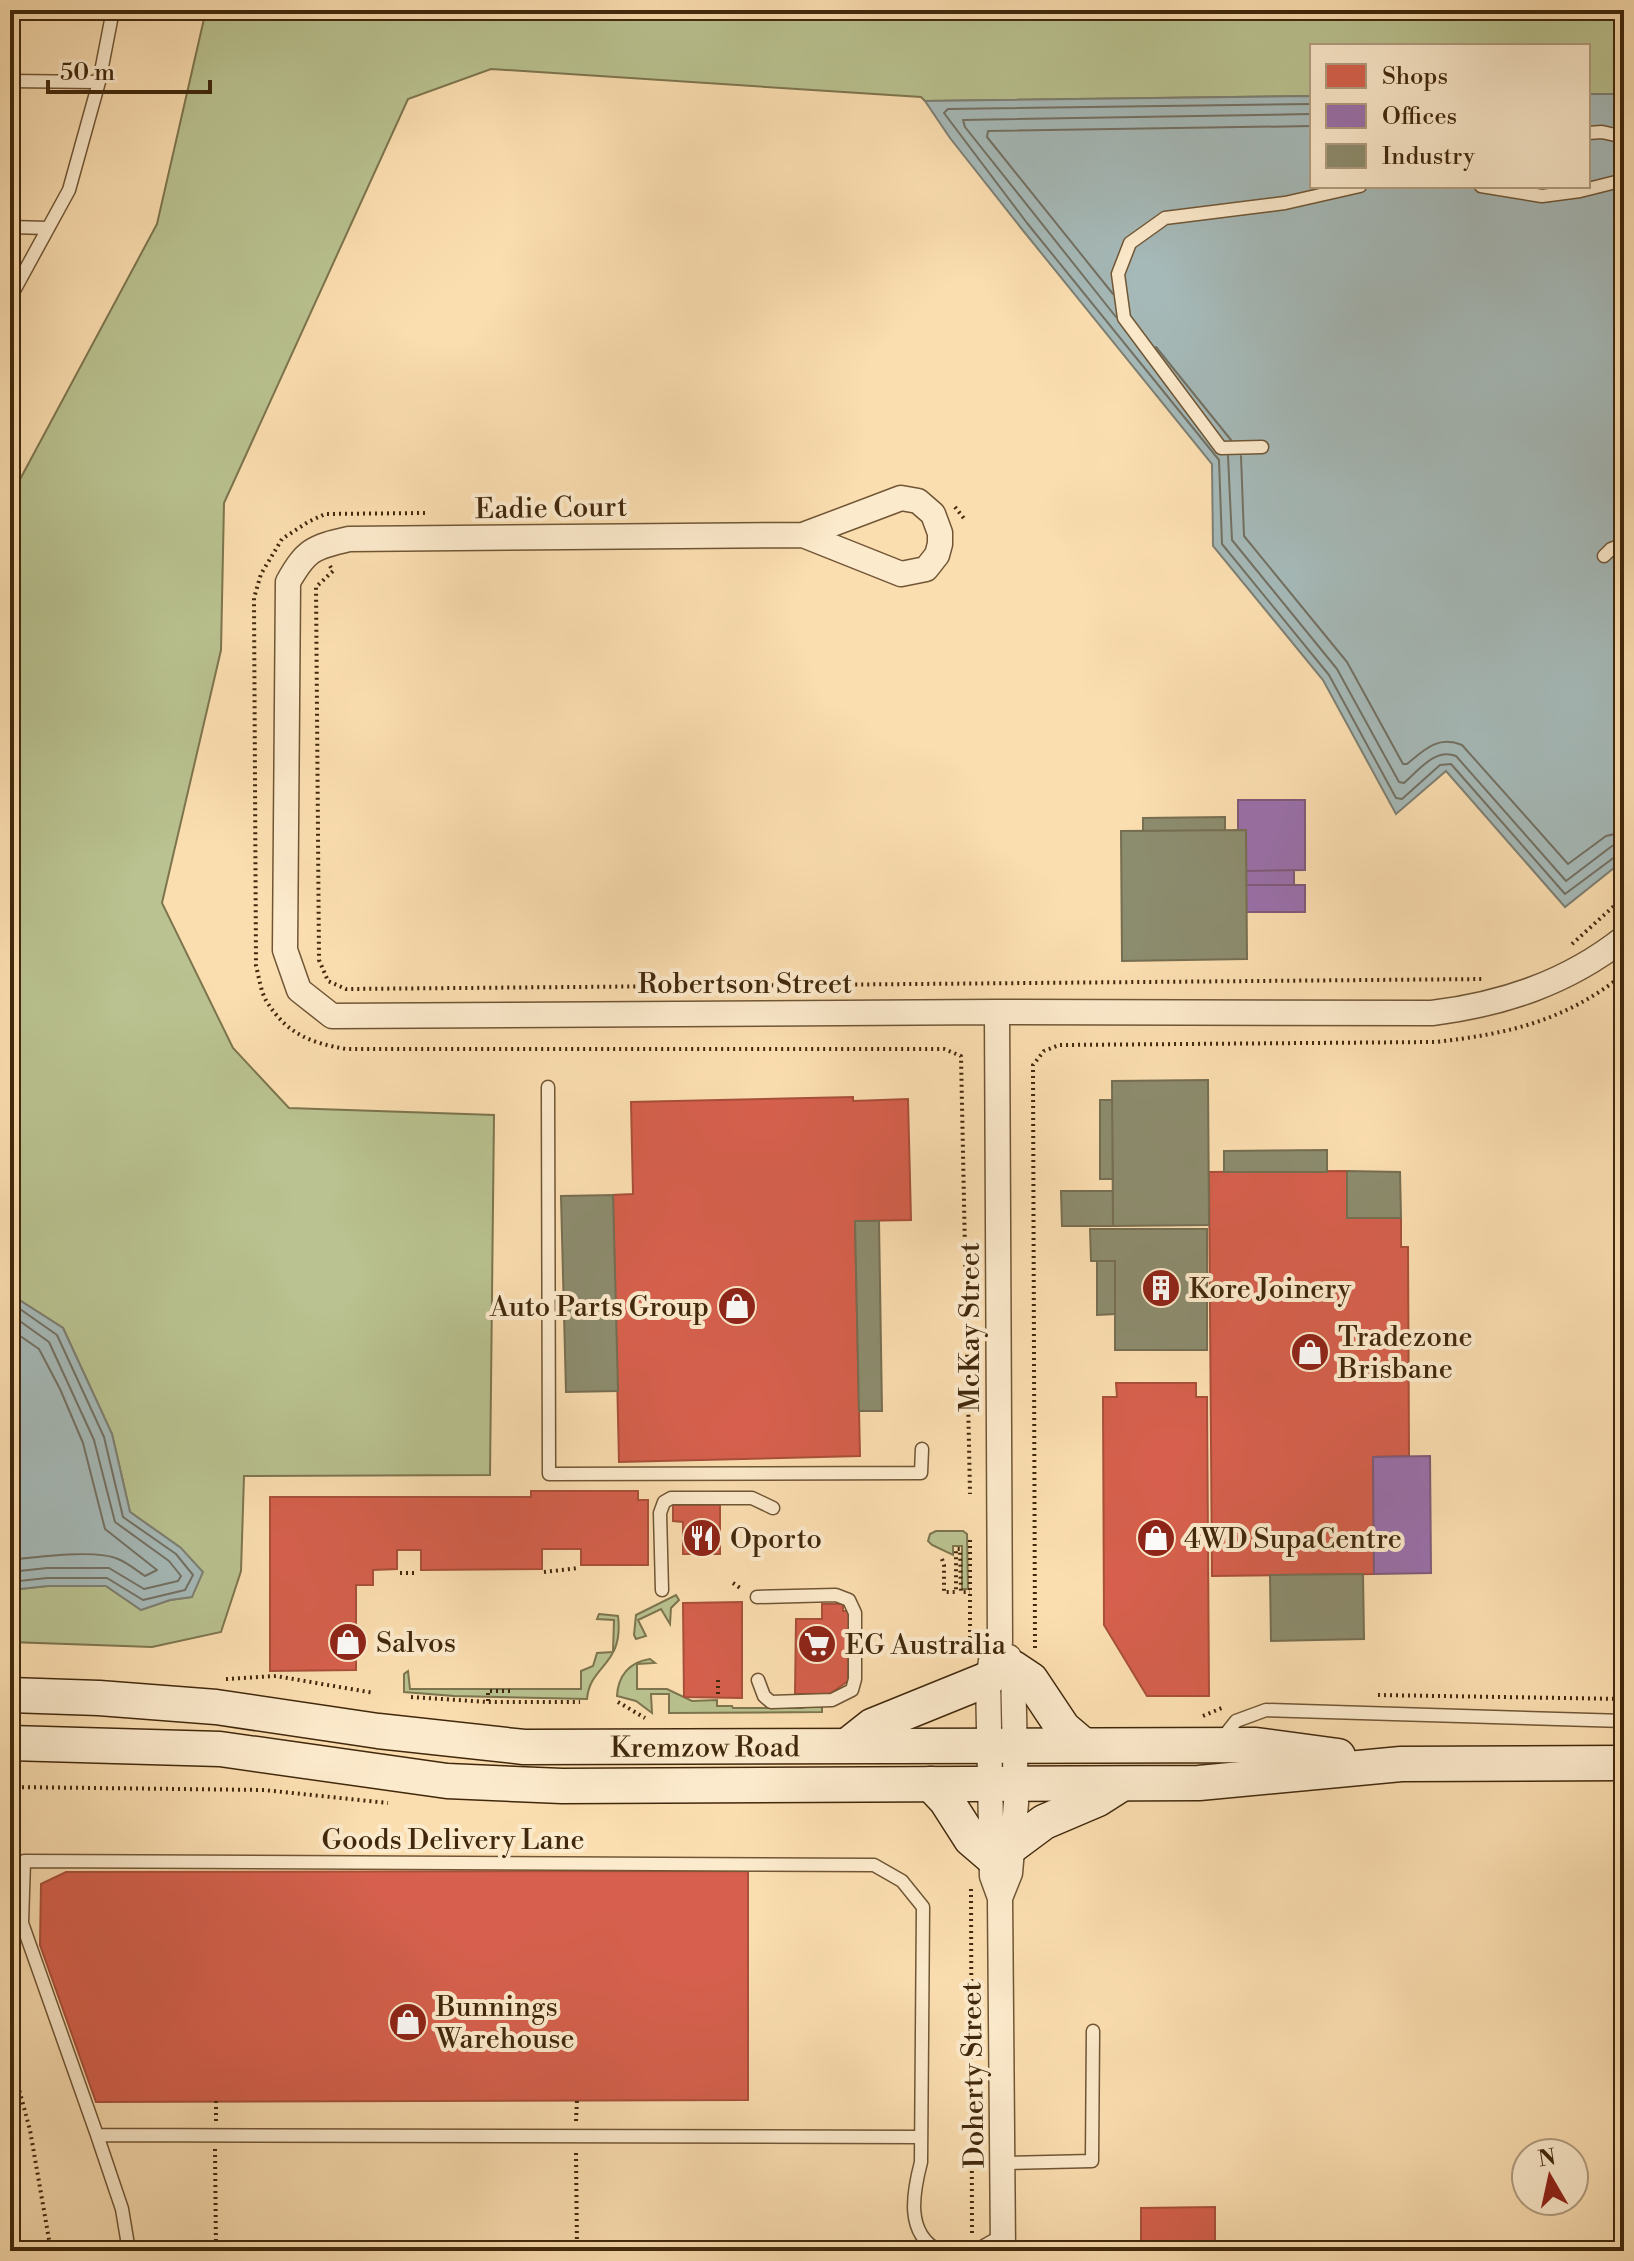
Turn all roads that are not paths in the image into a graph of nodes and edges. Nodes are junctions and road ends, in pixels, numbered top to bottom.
1 (113, 10) edge
2 (10, 81) edge
3 (99, 82) junction
4 (1590, 133) edge
5 (1624, 137) edge
6 (1624, 180) edge
7 (1351, 188) edge
8 (1493, 188) edge
9 (10, 227) edge
10 (48, 228) junction
11 (10, 298) edge
12 (1262, 447) dead end
13 (803, 535) junction
14 (1624, 544) edge
15 (303, 556) joint
16 (1604, 556) dead end
17 (1624, 938) edge
18 (997, 1012) junction
19 (548, 1087) dead end
20 (922, 1449) dead end
21 (773, 1508) dead end
22 (662, 1590) dead end
23 (757, 1597) dead end
24 (1010, 1661) junction
25 (758, 1680) dead end
26 (10, 1695) edge
27 (1624, 1721) edge
28 (1207, 1732) junction
29 (1001, 1744) junction
30 (15, 1745) edge
31 (1083, 1745) junction
32 (847, 1746) junction
33 (1624, 1763) edge
34 (1401, 1764) junction
35 (1124, 1783) junction
36 (931, 1784) junction
37 (1003, 1784) junction
38 (1002, 1851) junction
39 (1093, 2031) dead end
40 (97, 2135) junction
41 (921, 2137) junction
42 (1003, 2163) junction
43 (1003, 2243) edge
44 (129, 2251) edge
45 (939, 2251) edge
46 (975, 2251) edge

1 - 3 lane
2 - 3 lane
3 - 10 lane
4 - 5 lane
6 - 8 lane
7 - 12 lane
9 - 10 lane
10 - 11 lane
13 - 13 street, Eadie Court
13 - 15 street, Eadie Court
14 - 16 lane
15 - 18 street, Robertson Street
17 - 18 street, Robertson Street
18 - 24 street, McKay Street
19 - 20 lane
21 - 22 lane
23 - 25 lane
24 - 29 street, McKay Street
24 - 31 street
24 - 32 street
26 - 32 street, Kremzow Road
27 - 28 lane
28 - 31 street, Kremzow Road
28 - 34 street, Kremzow Road
29 - 31 street, Kremzow Road
29 - 32 street, Kremzow Road
29 - 37 street, McKay Street
30 - 36 street, Kremzow Road
33 - 34 street, Kremzow Road
34 - 35 street, Kremzow Road
35 - 37 street, Kremzow Road
35 - 38 street
36 - 37 street, Kremzow Road
36 - 38 street
37 - 38 street, Doherty Street
38 - 42 street, Doherty Street
39 - 42 lane
40 - 41 lane
40 - 41 lane, Goods Delivery Lane
40 - 44 lane
41 - 45 lane
42 - 43 street, Doherty Street
43 - 46 lane

